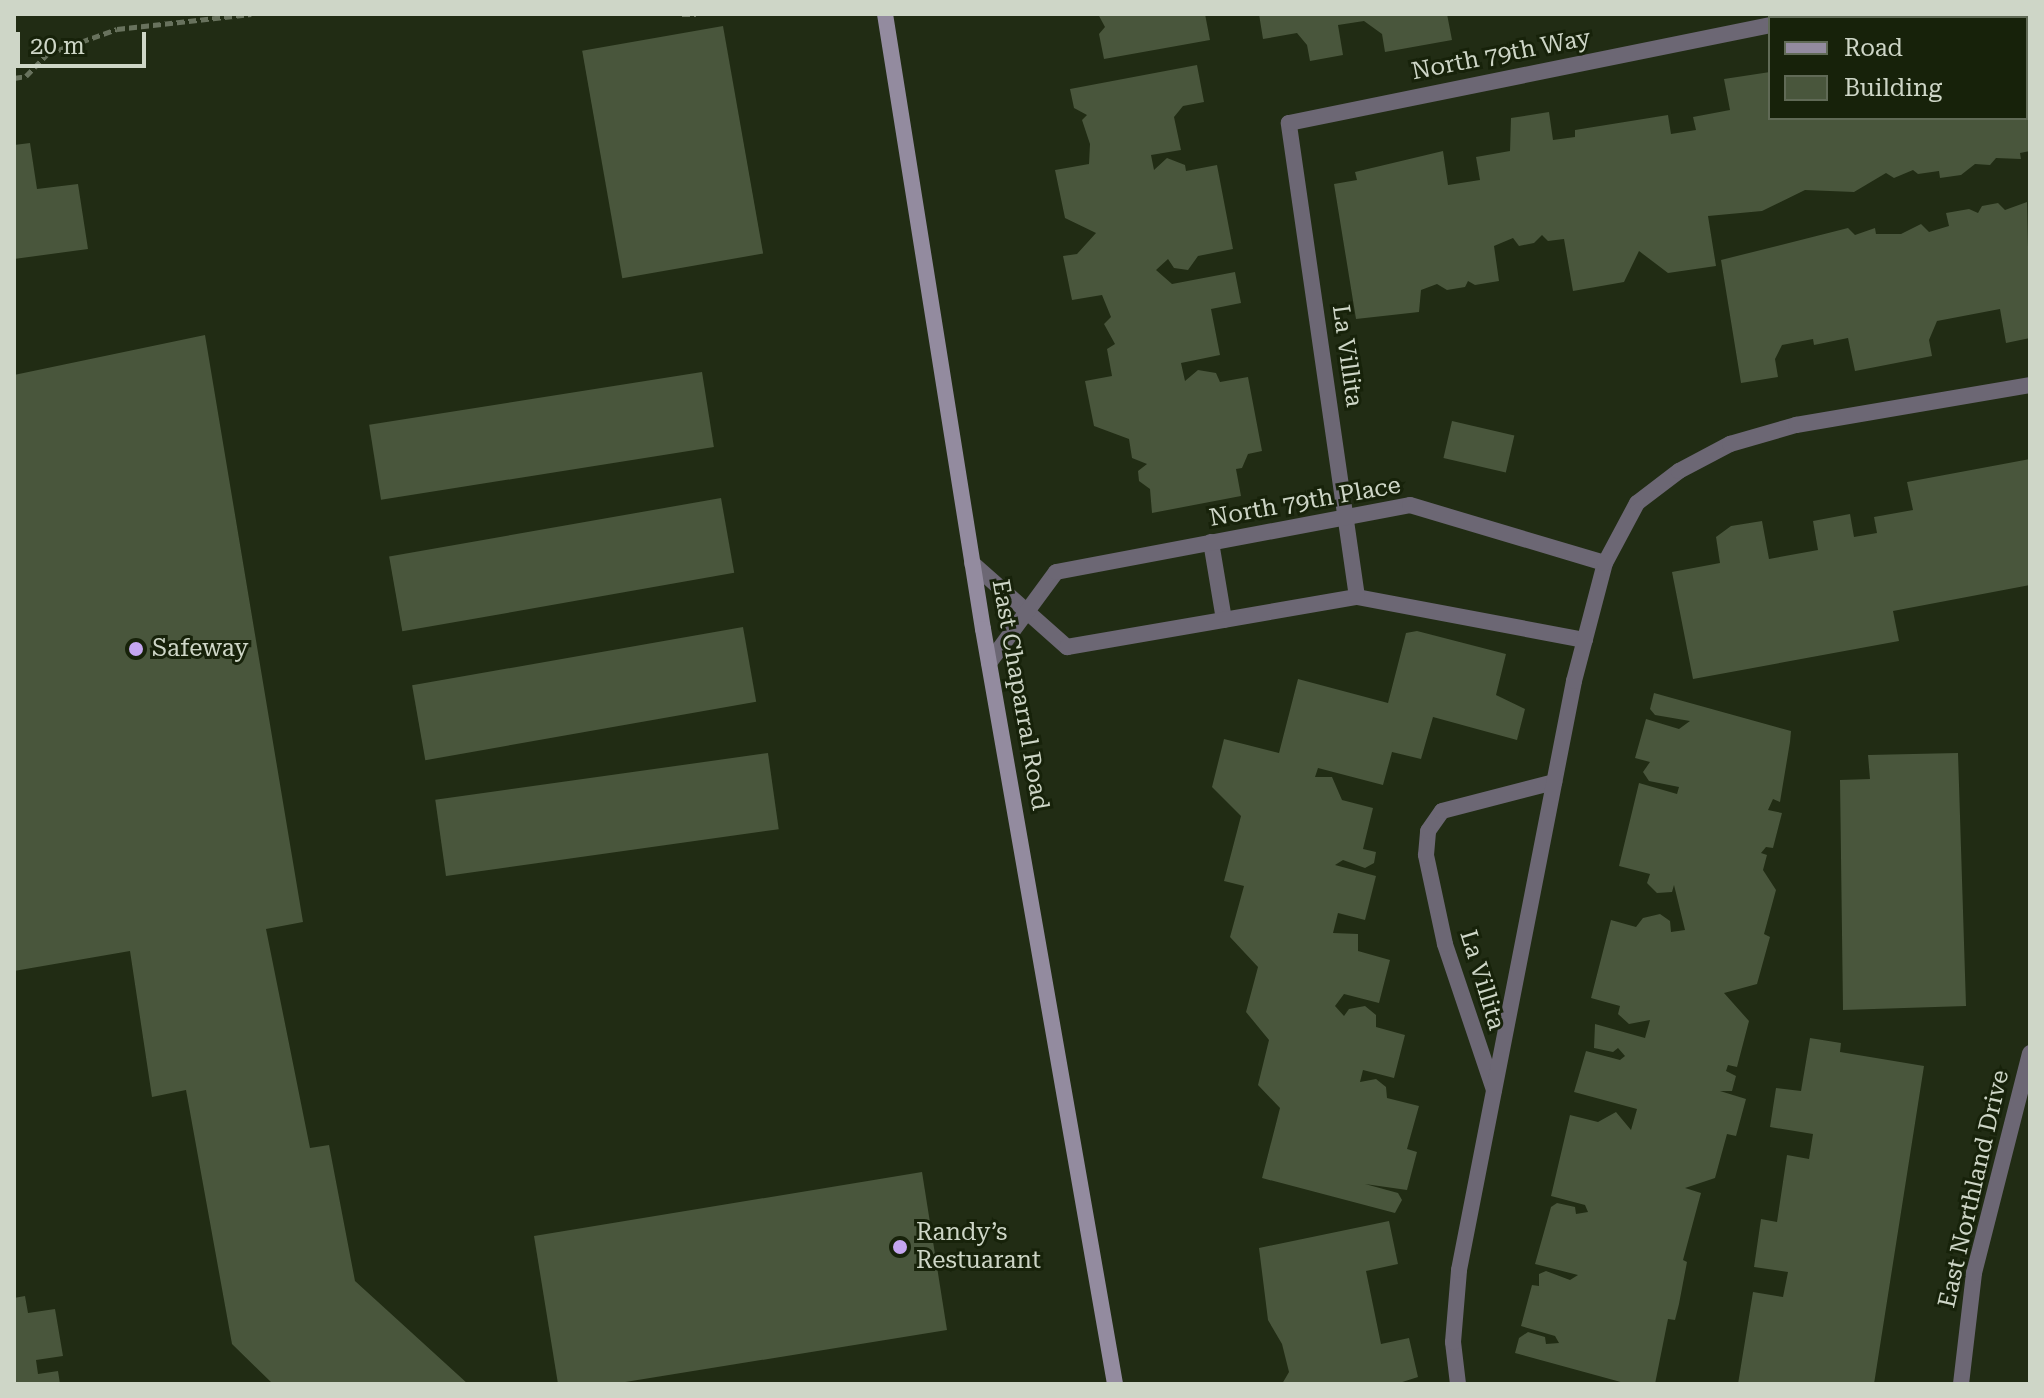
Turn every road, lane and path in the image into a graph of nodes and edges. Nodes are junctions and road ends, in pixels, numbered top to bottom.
1 (251, 14) edge
2 (682, 14) edge
3 (696, 14) edge
4 (885, 14) edge
5 (1768, 25) edge
6 (14, 78) edge
7 (1289, 123) joint
8 (2030, 385) edge
9 (1347, 519) junction
10 (1211, 542) junction
11 (972, 563) junction
12 (1605, 563) junction
13 (1357, 597) junction
14 (1025, 613) junction
15 (1224, 620) junction
16 (1585, 640) junction
17 (989, 663) junction
18 (1554, 782) junction
19 (2030, 1053) edge
20 (1494, 1090) junction
21 (1115, 1384) edge
22 (1458, 1384) edge
23 (1961, 1384) edge

1 - 6 path
2 - 3 path
4 - 11 main road, East Chaparral Road
5 - 7 street, North 79th Way
7 - 9 street, La Villita
8 - 12 street
9 - 10 street, North 79th Place
9 - 12 street, North 79th Place
9 - 13 street, La Villita
10 - 14 street, North 79th Place
10 - 15 street
11 - 14 street
11 - 17 main road, East Chaparral Road
12 - 16 street, La Villita
13 - 15 street
13 - 16 street
14 - 15 street
14 - 17 street, North 79th Place
16 - 18 street, La Villita
17 - 21 main road, East Chaparral Road
18 - 20 street, La Villita
18 - 20 street, La Villita
19 - 23 street, East Northland Drive
20 - 22 street, La Villita

